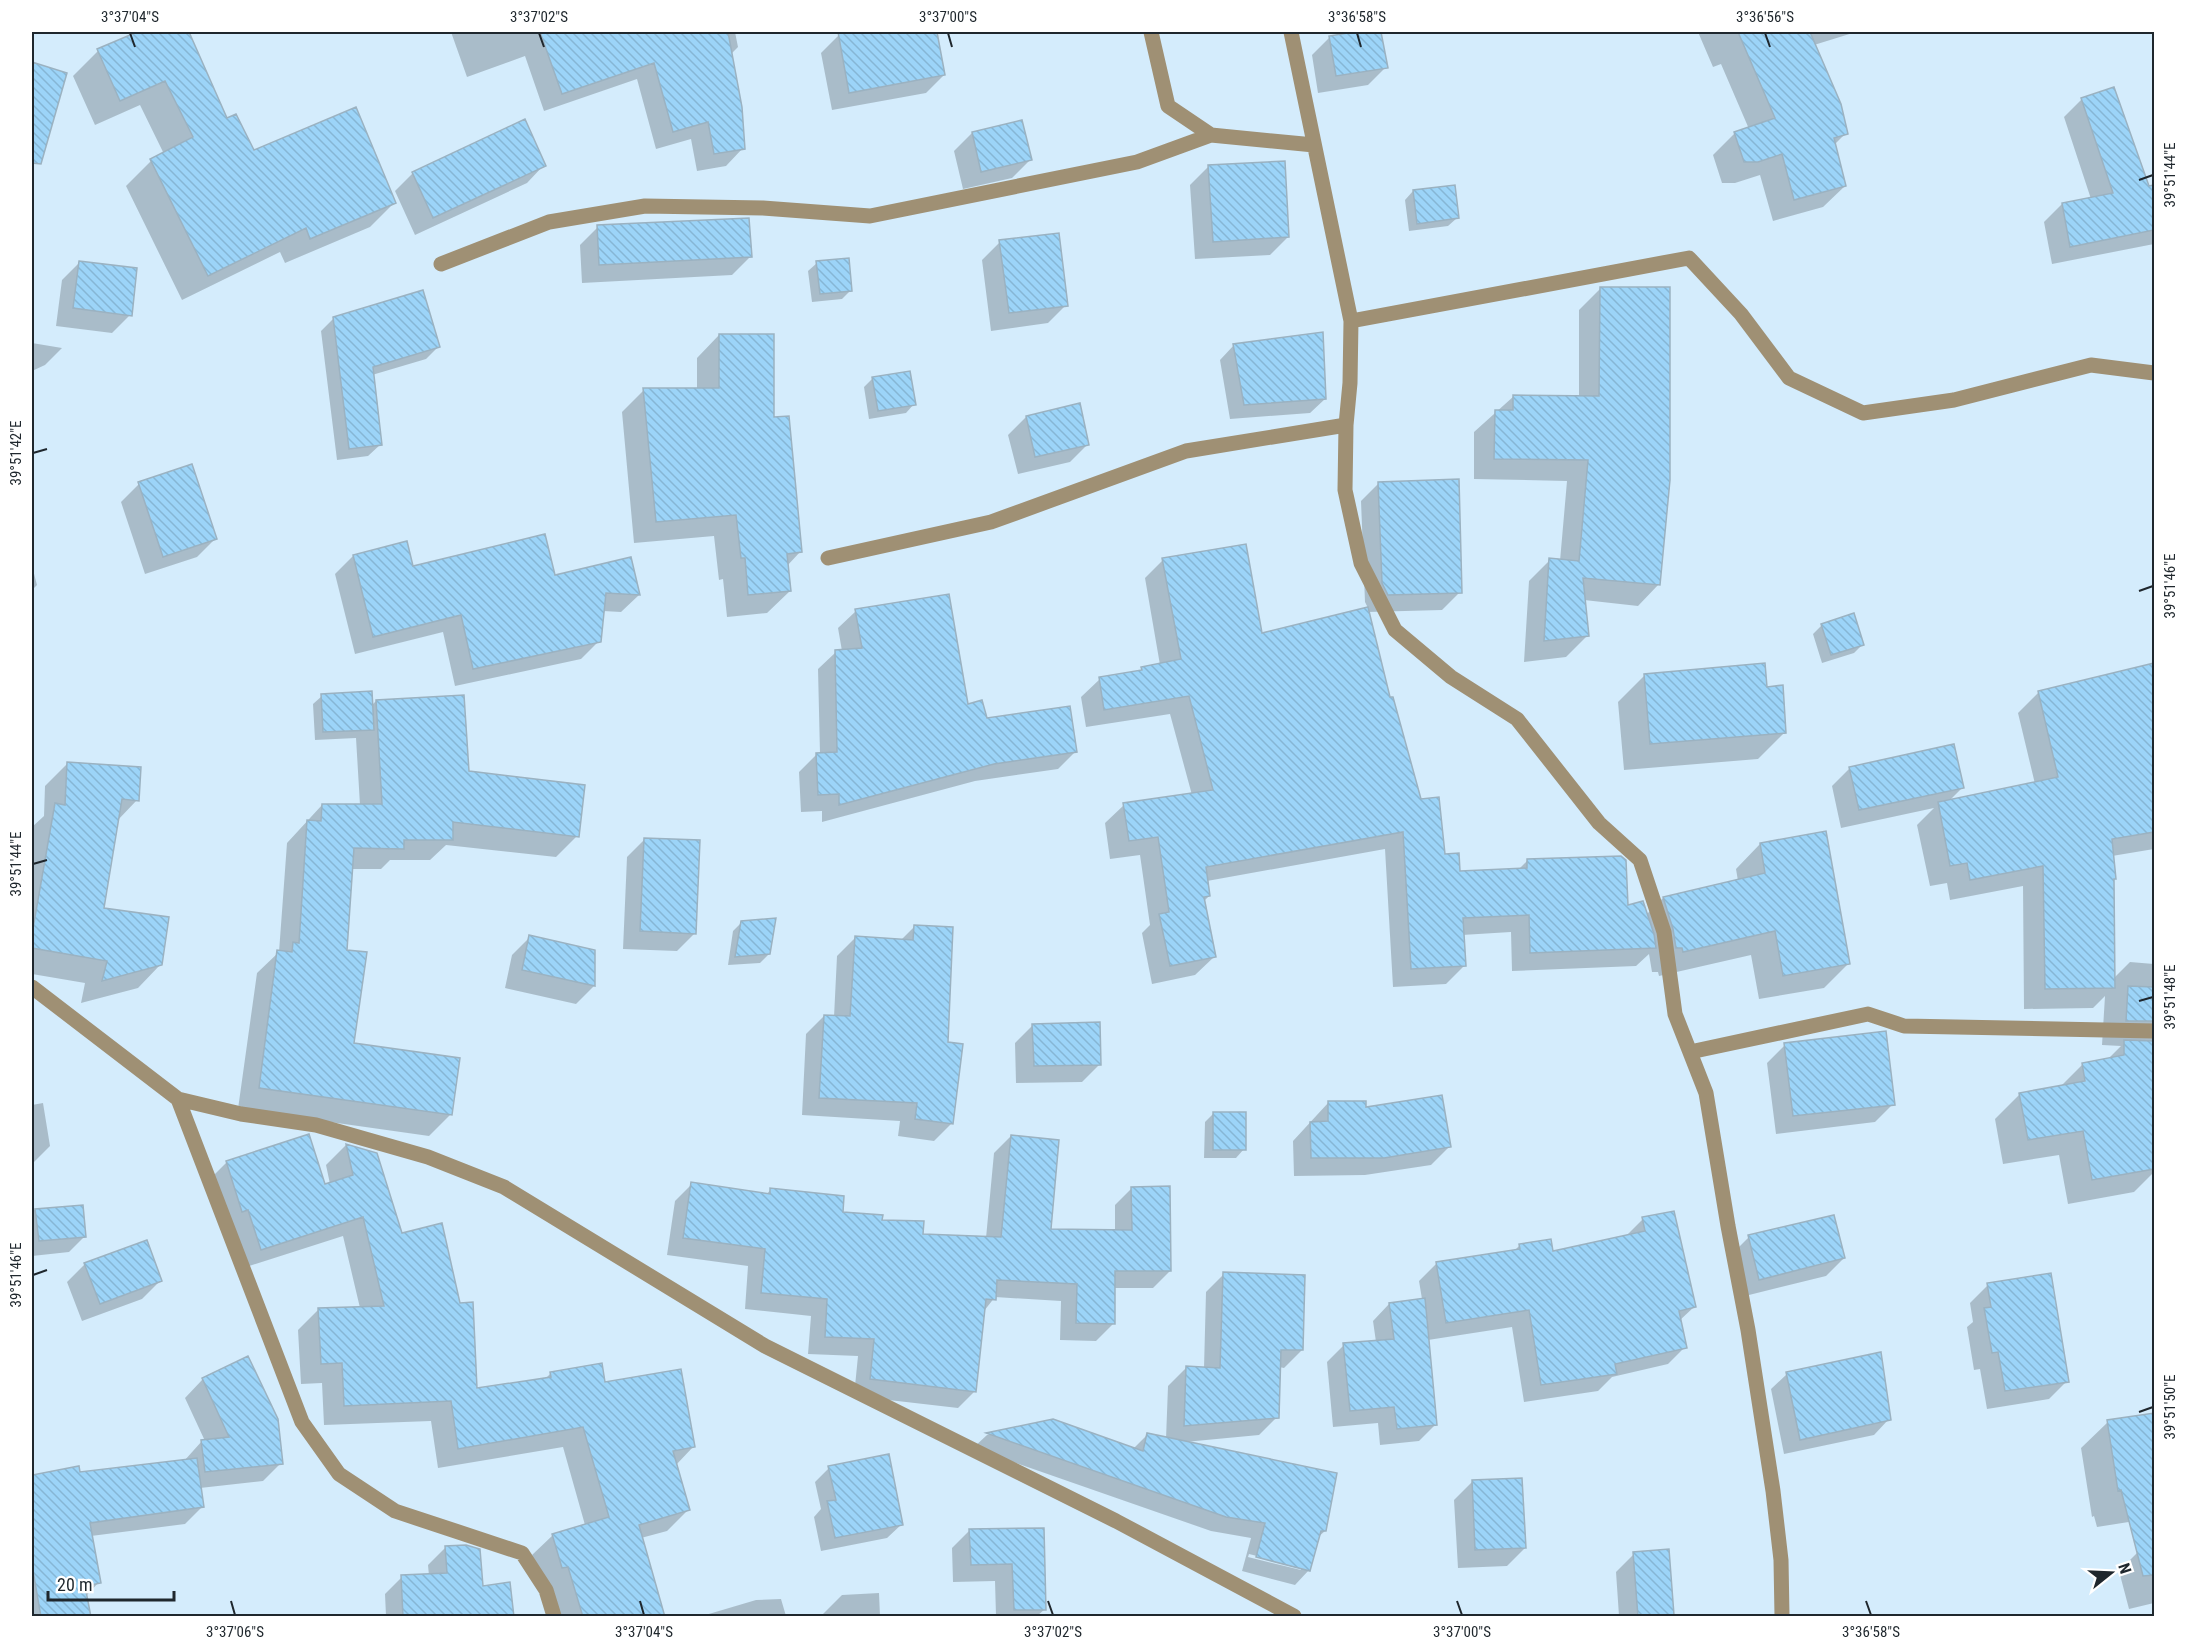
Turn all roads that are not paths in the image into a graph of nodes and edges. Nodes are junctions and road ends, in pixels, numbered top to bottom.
1 (1151, 32) edge
2 (1291, 32) edge
3 (1211, 135) junction
4 (1314, 145) junction
5 (441, 264) dead end
6 (1351, 321) junction
7 (2154, 373) edge
8 (1346, 425) junction
9 (828, 558) dead end
10 (32, 987) edge
11 (2154, 1031) edge
12 (1690, 1052) junction
13 (178, 1099) junction
14 (554, 1617) edge
15 (1294, 1617) edge
16 (1782, 1617) edge

1 - 3 street
2 - 4 street
3 - 4 street
3 - 5 street
4 - 6 street
6 - 7 street
6 - 8 street
8 - 9 street
8 - 12 street
10 - 13 street
11 - 12 street
12 - 16 street
13 - 14 street
13 - 15 street

